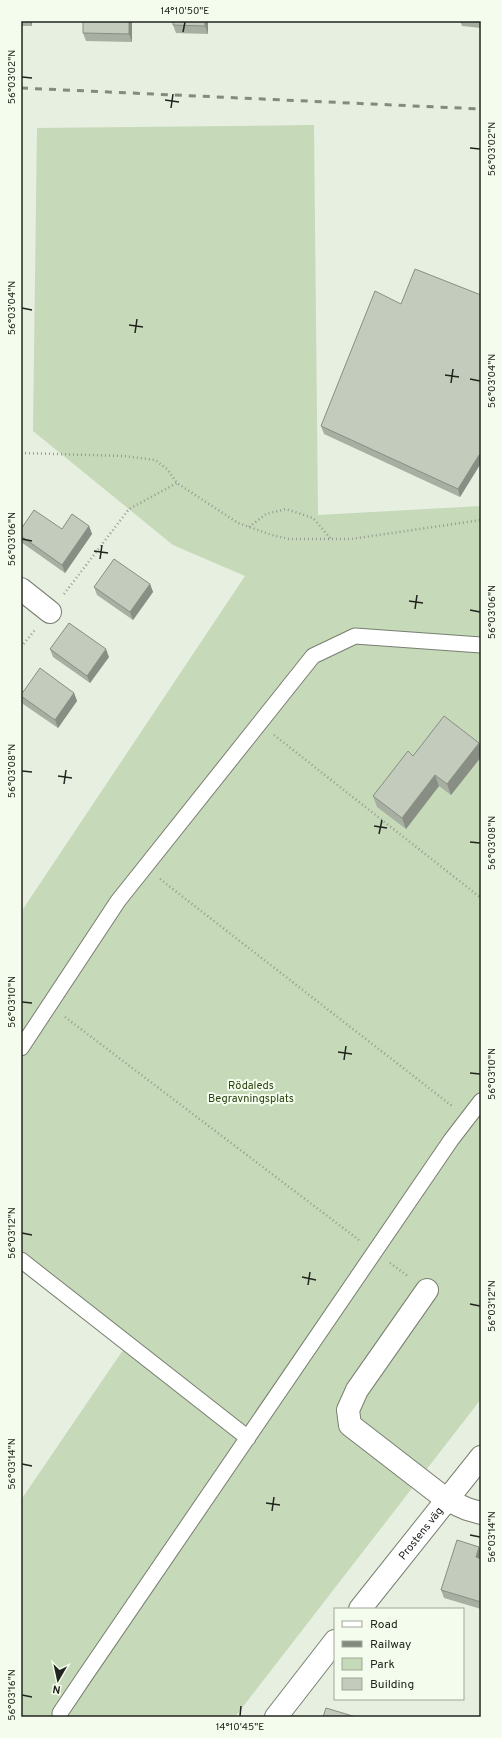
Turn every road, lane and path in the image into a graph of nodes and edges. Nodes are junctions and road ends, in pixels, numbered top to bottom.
1 (21, 453) edge
2 (177, 483) junction
3 (481, 520) edge
4 (249, 527) junction
5 (332, 539) junction
6 (21, 590) edge
7 (50, 612) junction
8 (481, 644) edge
9 (21, 647) edge
10 (259, 724) junction
11 (145, 867) junction
12 (481, 898) edge
13 (49, 1005) junction
14 (21, 1048) edge
15 (481, 1101) edge
16 (468, 1118) junction
17 (375, 1252) junction
18 (21, 1260) edge
19 (427, 1290) joint
20 (248, 1438) junction
21 (481, 1457) edge
22 (447, 1500) junction
23 (481, 1513) edge
24 (361, 1608) edge
25 (334, 1642) edge
26 (60, 1713) dead end
27 (276, 1717) edge

1 - 2 path
2 - 4 path
2 - 7 path
3 - 5 path
4 - 5 path
4 - 5 path
6 - 7 street
7 - 9 path
8 - 10 lane
10 - 11 lane
10 - 12 path
11 - 13 lane
11 - 16 path
13 - 14 lane
13 - 17 path
15 - 16 lane
16 - 17 lane
17 - 19 path
17 - 20 lane
18 - 20 lane
19 - 22 street
20 - 26 lane
21 - 22 street, Prostens väg
22 - 23 street
22 - 24 street, Prostens väg
25 - 27 street

